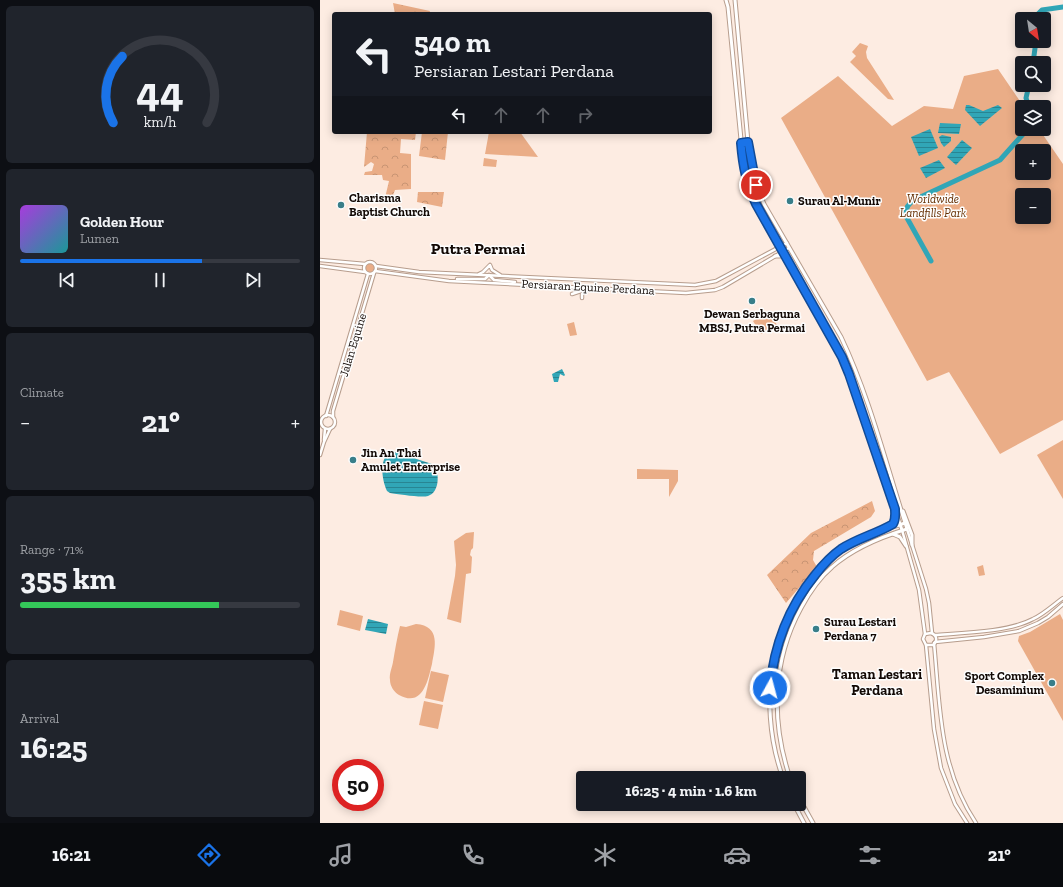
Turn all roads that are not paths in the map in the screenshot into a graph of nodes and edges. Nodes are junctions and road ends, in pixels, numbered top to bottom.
1 (726, 0) edge
2 (735, 0) edge
3 (748, 142) junction
4 (741, 143) junction
5 (787, 243) junction
6 (780, 247) junction
7 (789, 248) junction
8 (782, 252) junction
9 (775, 256) junction
10 (785, 256) junction
11 (320, 260) edge
12 (365, 264) junction
13 (320, 266) edge
14 (376, 266) junction
15 (365, 272) junction
16 (375, 272) junction
17 (368, 274) junction
18 (477, 275) junction
19 (489, 275) junction
20 (502, 276) junction
21 (453, 280) junction
22 (519, 283) junction
23 (604, 288) junction
24 (587, 290) junction
25 (572, 294) dead end
26 (582, 298) dead end
27 (326, 416) junction
28 (333, 418) junction
29 (325, 429) junction
30 (331, 429) junction
31 (324, 442) junction
32 (320, 455) edge
33 (899, 504) junction
34 (895, 509) junction
35 (905, 523) junction
36 (900, 525) junction
37 (885, 529) junction
38 (907, 529) junction
39 (902, 530) junction
40 (891, 534) junction
41 (912, 545) junction
42 (906, 546) junction
43 (1063, 598) edge
44 (1063, 604) edge
45 (925, 634) junction
46 (934, 634) junction
47 (935, 642) junction
48 (926, 645) junction
49 (780, 771) edge
50 (788, 771) edge
51 (806, 810) edge
52 (798, 811) edge
53 (804, 823) edge
54 (813, 823) edge
55 (967, 823) edge
56 (976, 823) edge

1 - 4 main road
2 - 3 main road
3 - 4 main road
3 - 5 main road
4 - 6 main road
5 - 6 street, Persiaran Equine Perdana
5 - 7 main road
6 - 8 main road
6 - 20 street, Persiaran Equine Perdana
7 - 8 street, Persiaran Equine Perdana
7 - 33 main road
8 - 9 street, Persiaran Equine Perdana
8 - 10 main road
9 - 10 main road
9 - 23 street, Persiaran Equine Perdana
10 - 34 main road
11 - 12 street
12 - 14 street
12 - 15 street
13 - 15 street
14 - 16 street
14 - 18 street, Persiaran Equine Perdana
15 - 17 street
16 - 17 street
16 - 21 street, Persiaran Equine Perdana
16 - 28 street, Jalan Equine
17 - 27 street, Jalan Equine
18 - 19 street, Persiaran Equine Perdana
18 - 20 street
19 - 20 street, Persiaran Equine Perdana
19 - 21 street
19 - 22 street
21 - 22 street, Persiaran Equine Perdana
22 - 23 street, Persiaran Equine Perdana
23 - 24 street
24 - 25 street
24 - 26 street
27 - 28 street
27 - 29 street
28 - 30 street
29 - 30 street
29 - 31 street
30 - 31 street
31 - 32 street
33 - 35 main road
33 - 41 main road
34 - 36 main road
34 - 37 main road
35 - 36 main road
35 - 38 main road
36 - 37 main road
36 - 39 main road
37 - 49 main road
38 - 39 main road
38 - 41 street
39 - 40 main road
39 - 42 street
40 - 42 main road
40 - 50 main road
41 - 46 street
42 - 45 street
43 - 46 street
44 - 47 street
45 - 46 street
45 - 48 street
46 - 47 street
47 - 48 street
47 - 56 street
48 - 55 street
51 - 54 main road
52 - 53 main road

